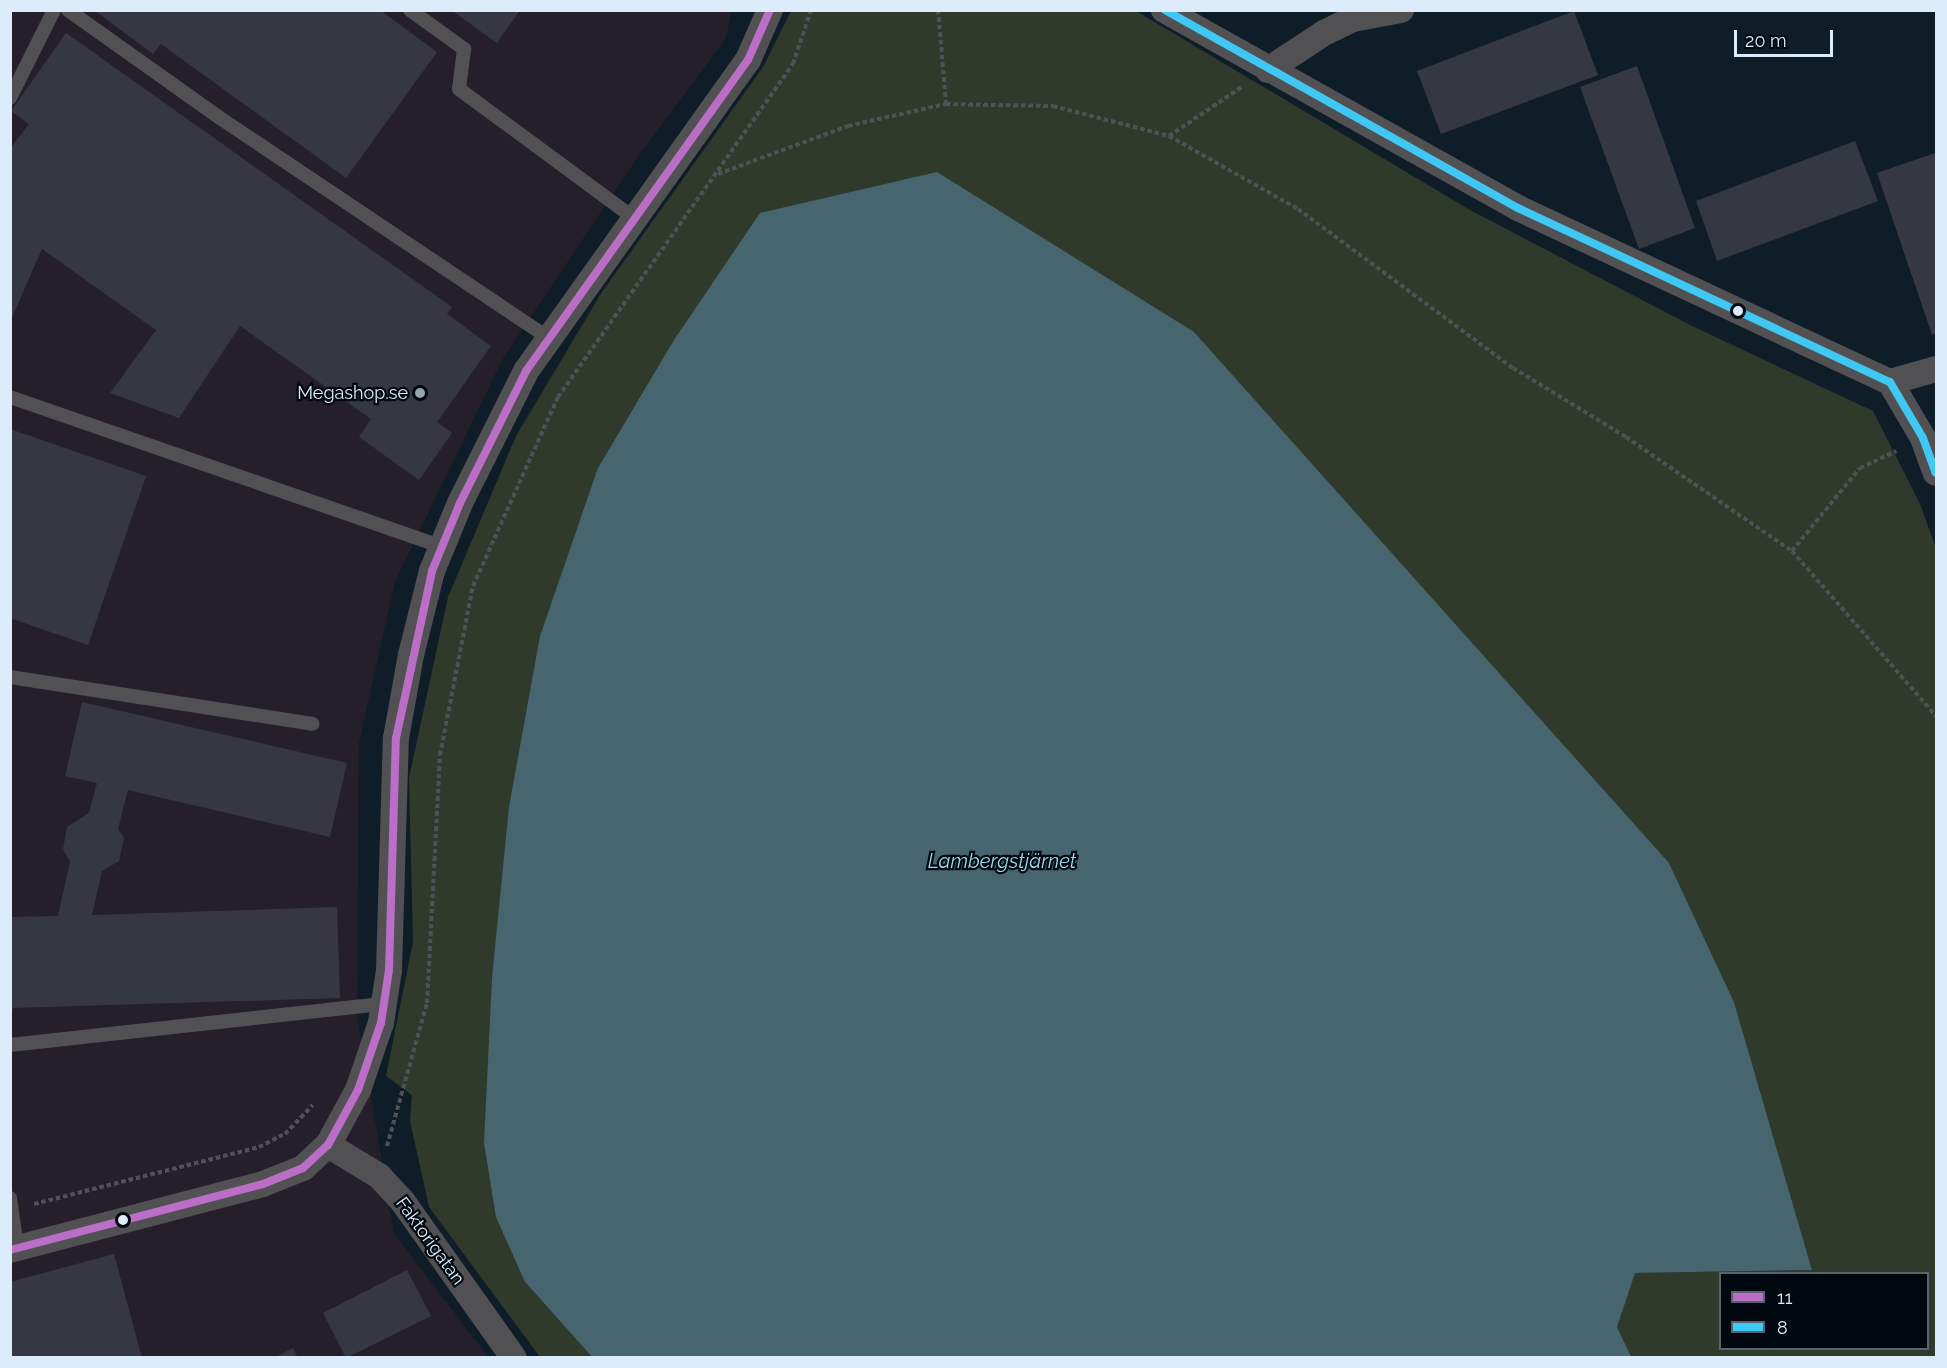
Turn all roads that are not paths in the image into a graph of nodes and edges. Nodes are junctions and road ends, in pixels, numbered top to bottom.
1 (54, 10) edge
2 (68, 10) edge
3 (411, 10) edge
4 (770, 10) edge
5 (1164, 10) edge
6 (1401, 10) edge
7 (1268, 70) junction
8 (10, 98) edge
9 (634, 218) junction
10 (549, 338) junction
11 (1936, 369) edge
12 (1890, 382) junction
13 (10, 397) edge
14 (1936, 473) edge
15 (442, 547) junction
16 (10, 677) edge
17 (312, 724) dead end
18 (384, 1004) junction
19 (10, 1045) edge
20 (328, 1145) junction
21 (11, 1204) edge
22 (14, 1249) edge
23 (514, 1358) edge

1 - 8 lane
2 - 10 lane
3 - 9 lane
4 - 9 street
5 - 7 street
6 - 7 street
7 - 12 street
9 - 10 street
10 - 15 street
11 - 12 street
12 - 14 street
13 - 15 lane
15 - 18 street
16 - 17 lane
18 - 19 lane
18 - 20 street
20 - 22 street
20 - 23 street, Faktorigatan
21 - 22 lane

